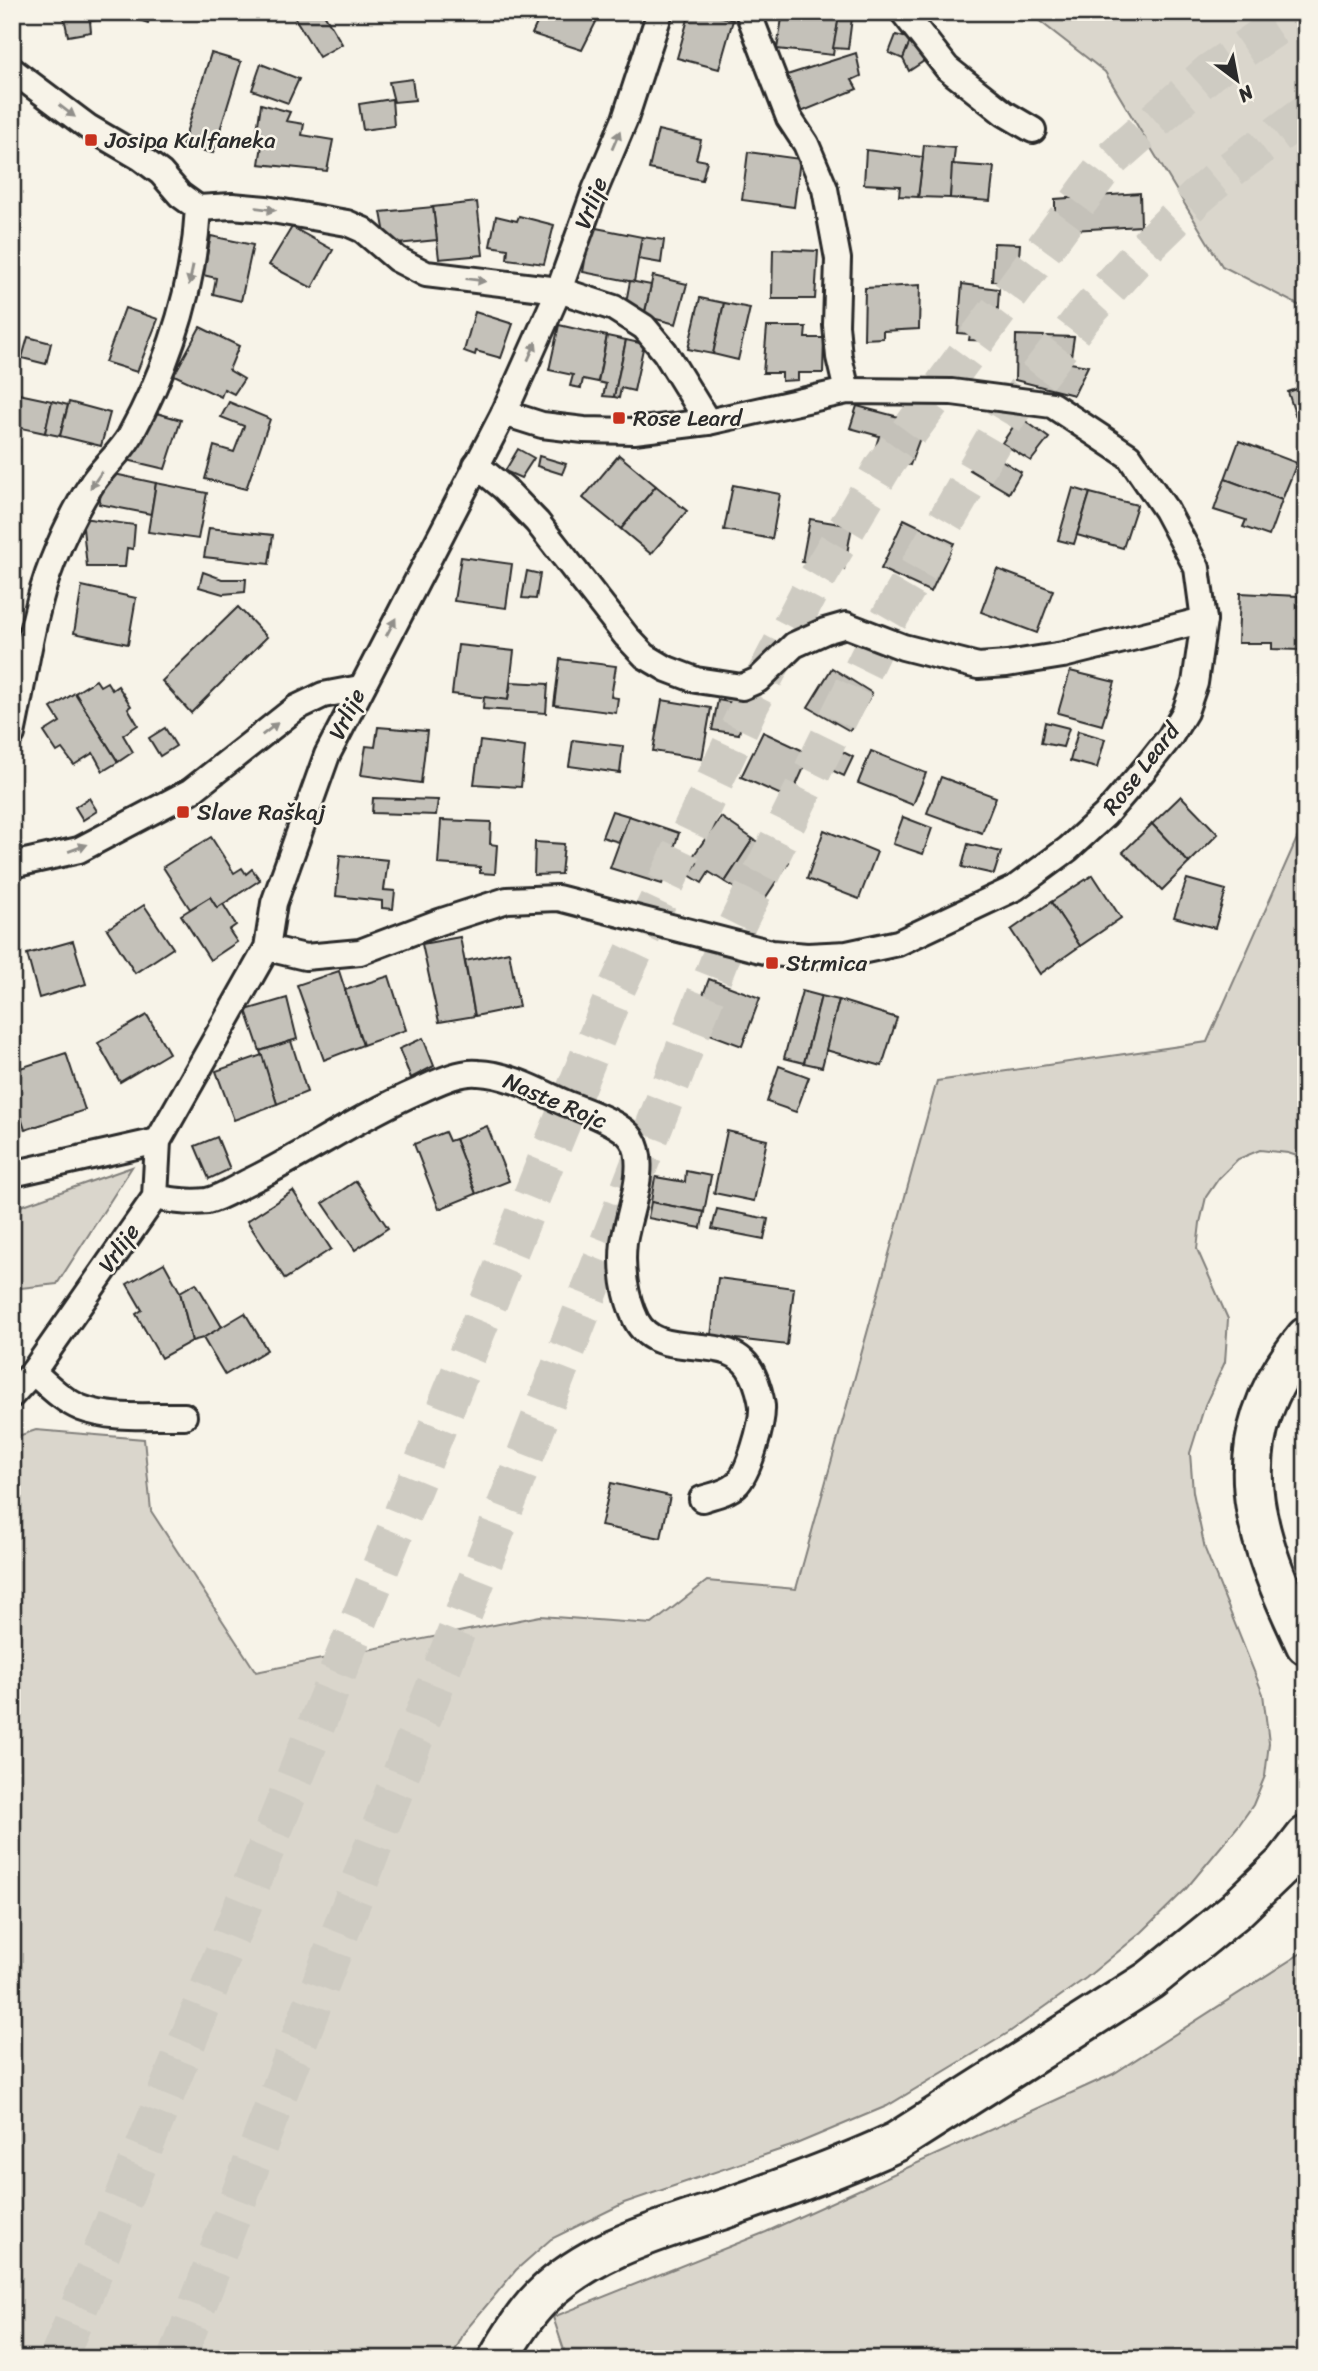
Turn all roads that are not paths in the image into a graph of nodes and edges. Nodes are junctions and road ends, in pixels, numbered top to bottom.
1 (660, 12) edge
2 (748, 12) edge
3 (903, 12) edge
4 (12, 70) edge
5 (1033, 130) dead end
6 (198, 208) junction
7 (559, 290) junction
8 (847, 391) junction
9 (505, 414) junction
10 (708, 422) junction
11 (476, 465) junction
12 (1204, 620) junction
13 (360, 688) junction
14 (12, 734) edge
15 (12, 865) edge
16 (267, 948) junction
17 (158, 1141) junction
18 (12, 1174) edge
19 (155, 1197) junction
20 (1306, 1338) edge
21 (33, 1372) junction
22 (12, 1395) edge
23 (184, 1416) dead end
24 (702, 1499) dead end
25 (1306, 1645) edge
26 (1306, 1836) edge
27 (506, 2346) edge

7 -> 1 street, Vrlije
2 - 8 street
3 - 5 street
4 -> 6 street
6 -> 7 street
6 -> 14 street
9 -> 7 street, Vrlije
7 - 10 street
8 - 10 street, Rose Leard
8 - 12 street, Rose Leard
9 - 10 street, Rose Leard
9 - 11 street, Vrlije
11 - 12 street
13 -> 11 street, Vrlije
12 - 16 street, Rose Leard
15 -> 13 street
13 - 16 street, Vrlije
16 - 17 street, Vrlije
17 - 18 street
17 - 19 street, Vrlije
19 - 21 street, Vrlije
19 - 24 street, Naste Rojc
20 - 25 main road
21 - 22 street, Vrlije
21 - 23 street
26 - 27 main road

